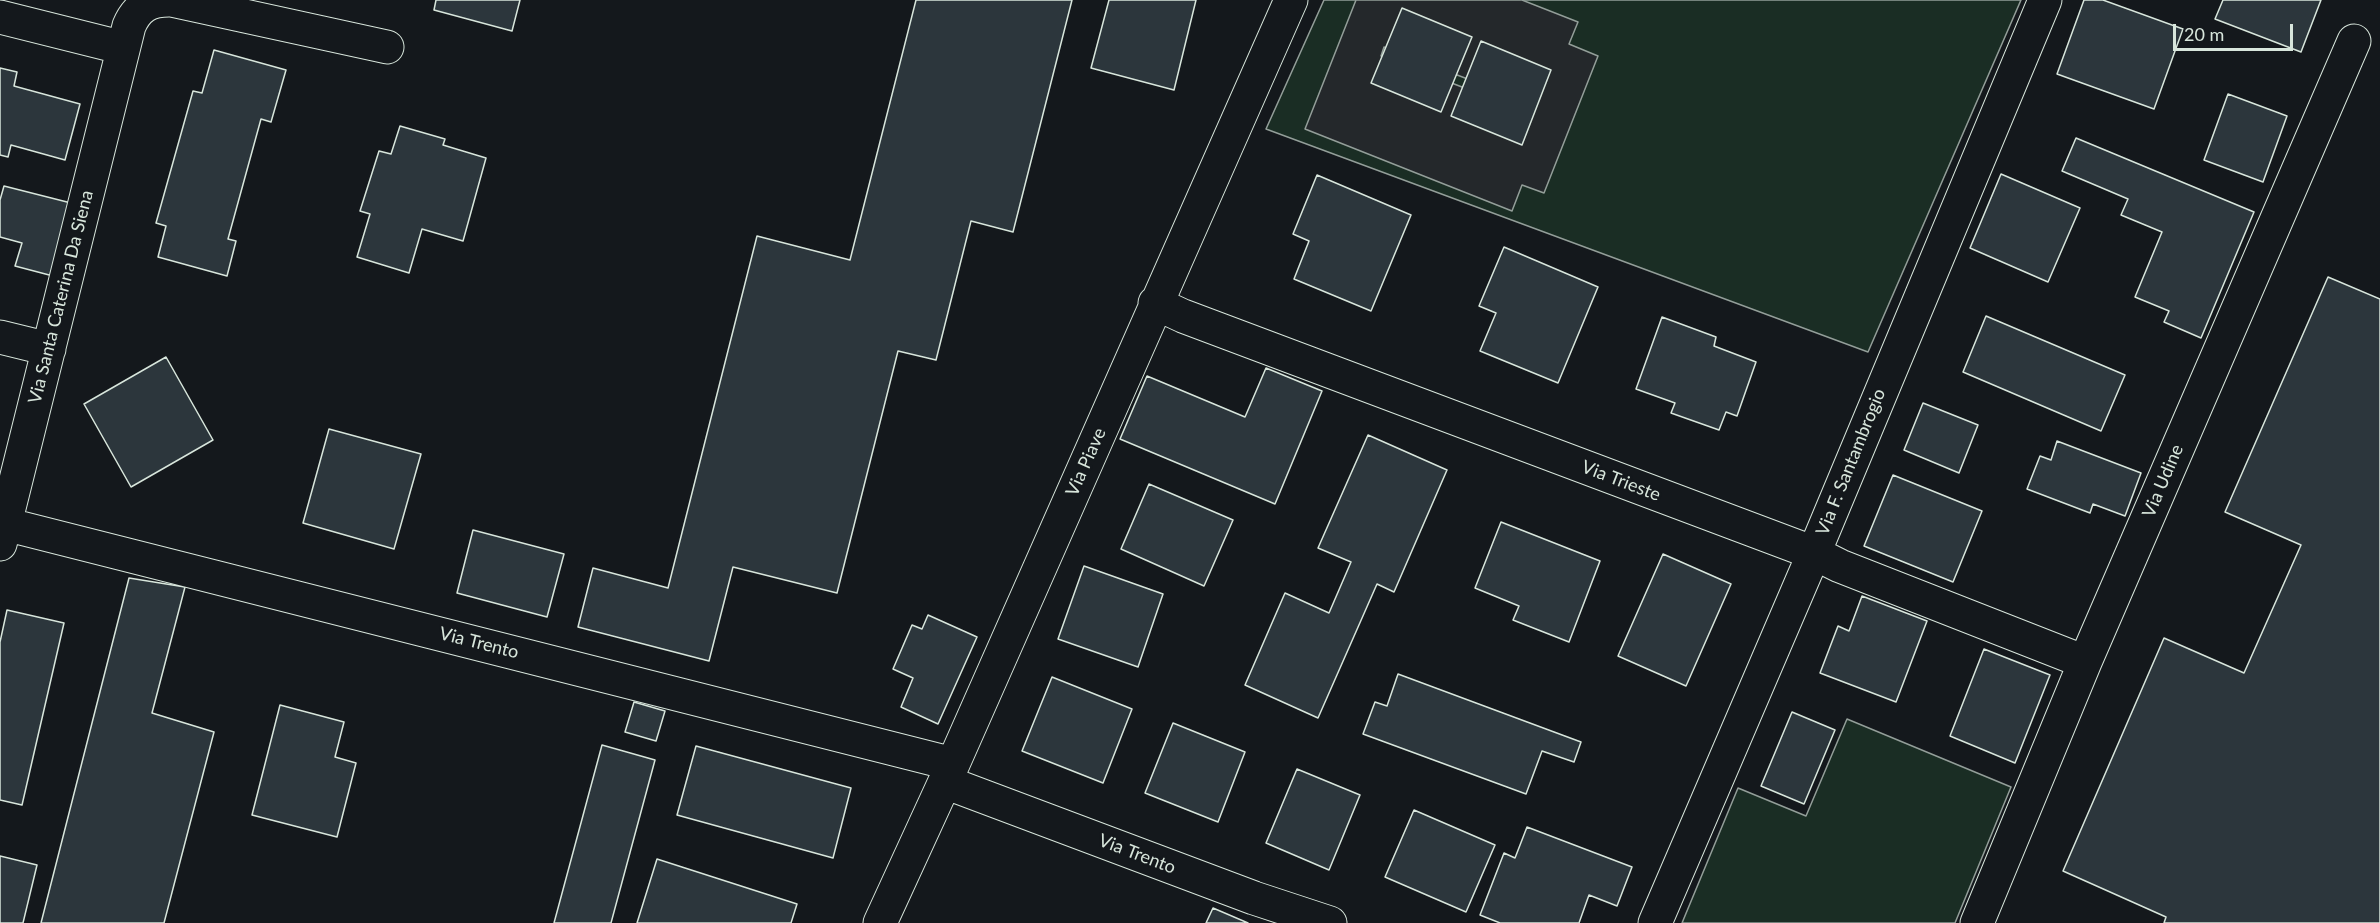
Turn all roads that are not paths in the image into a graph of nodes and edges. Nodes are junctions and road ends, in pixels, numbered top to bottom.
1 (170, 0) edge
2 (1291, 0) edge
3 (2045, 0) edge
4 (0, 17) edge
5 (2354, 41) dead end
6 (387, 46) dead end
7 (123, 50) junction
8 (1155, 303) junction
9 (0, 338) edge
10 (49, 349) junction
11 (2, 534) edge
12 (1814, 553) junction
13 (2085, 662) junction
14 (949, 773) junction
15 (880, 923) edge
16 (1330, 923) edge
17 (1654, 923) edge
18 (1977, 923) edge

1 - 6 street
1 - 7 street, Via Santa Caterina Da Siena
2 - 8 street, Via Piave
3 - 12 street, Via F. Santambrogio
4 - 7 street
5 - 13 street, Via Udine
7 - 10 street, Via Santa Caterina Da Siena
8 - 12 street, Via Trieste
8 - 14 street, Via Piave
9 - 10 street
10 - 11 street, Via Santa Caterina Da Siena
11 - 14 street, Via Trento
12 - 13 street, Via Trieste
12 - 17 street, Via F. Santambrogio
13 - 18 street, Via Udine
14 - 15 street, Via Piave
14 - 16 street, Via Trento

